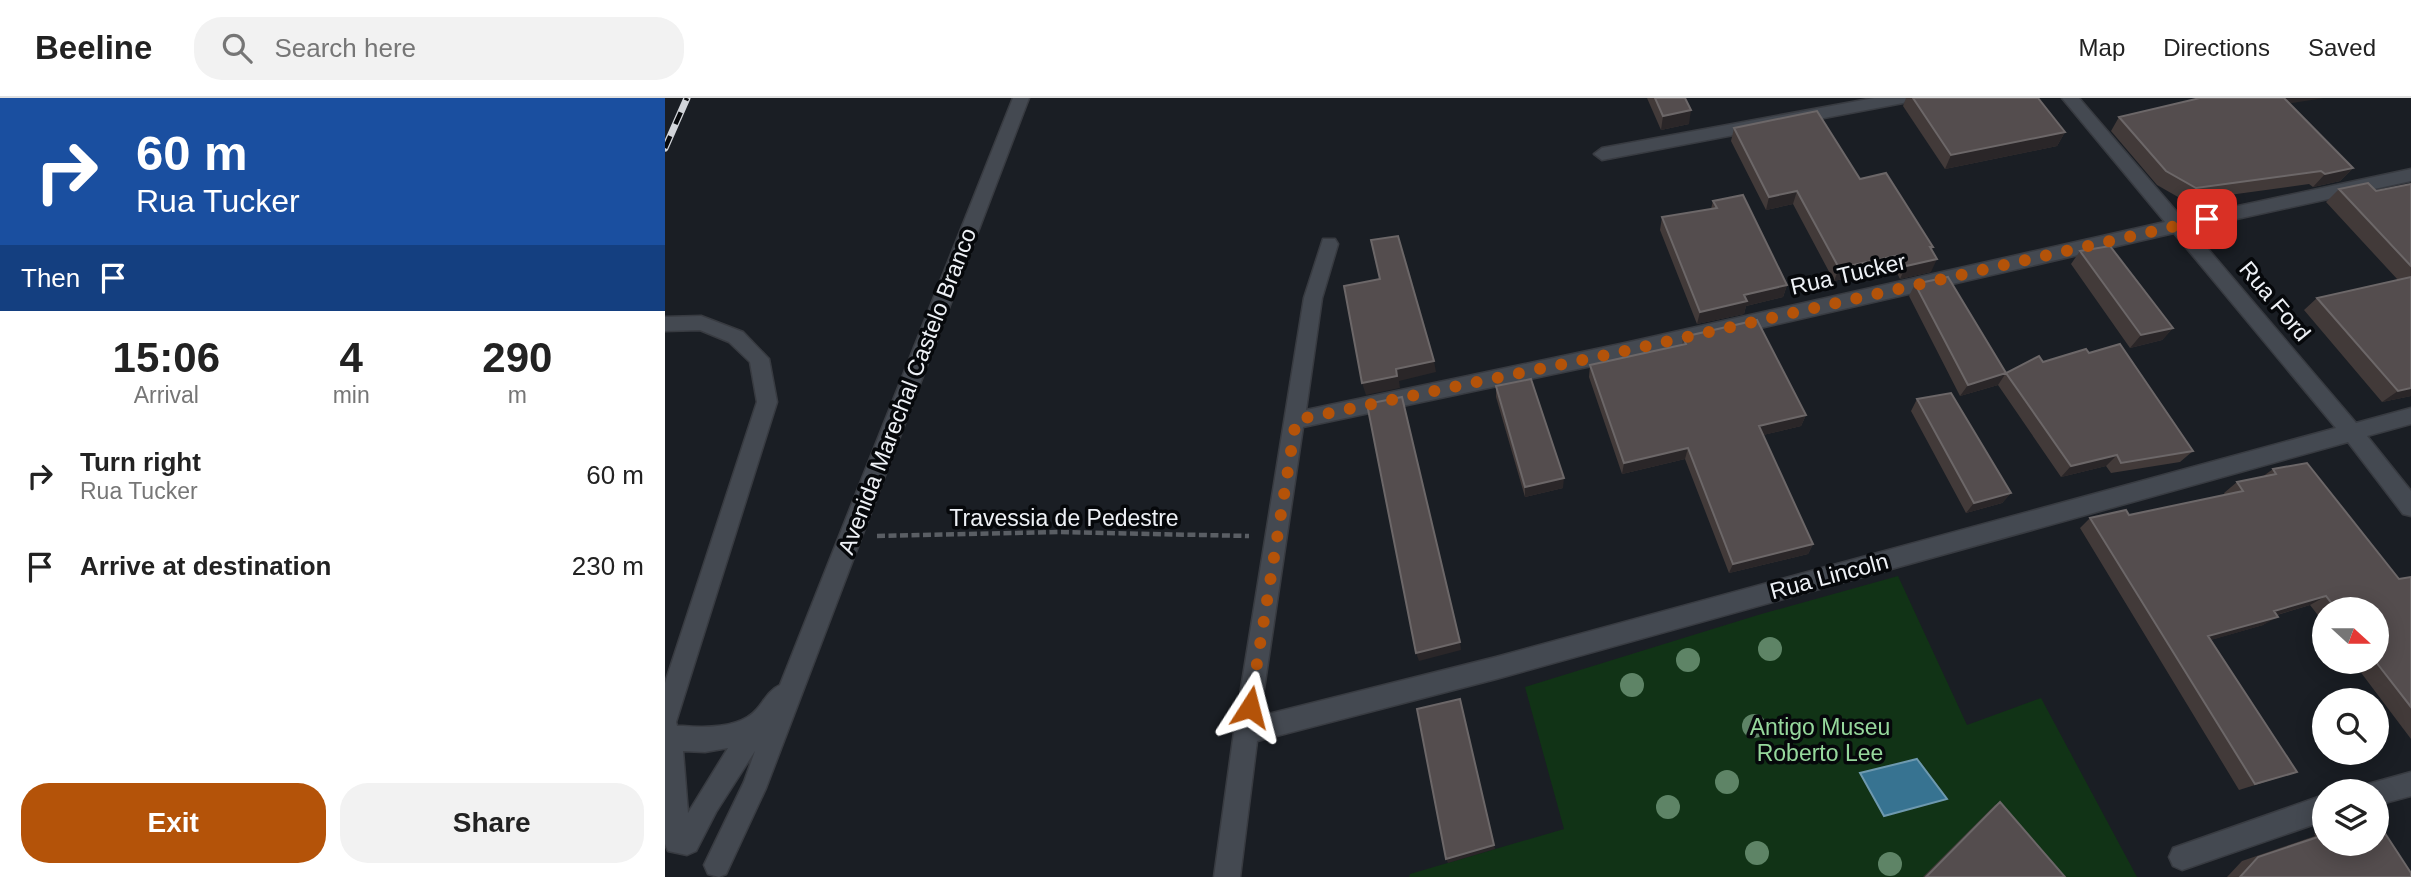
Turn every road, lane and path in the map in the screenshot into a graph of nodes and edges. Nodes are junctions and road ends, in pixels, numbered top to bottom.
1 (1021, 98) edge
2 (1903, 98) edge
3 (2070, 98) edge
4 (1602, 154) dead end
5 (2411, 175) edge
6 (2180, 226) junction
7 (1329, 244) dead end
8 (665, 324) edge
9 (2411, 416) edge
10 (1296, 420) junction
11 (2352, 432) junction
12 (2411, 507) edge
13 (851, 536) junction
14 (1277, 537) junction
15 (792, 684) junction
16 (763, 721) junction
17 (667, 728) edge
18 (1246, 732) junction
19 (2411, 784) edge
20 (2389, 790) edge
21 (2312, 812) edge
22 (676, 843) edge
23 (2182, 857) dead end
24 (718, 871) edge
25 (1227, 877) edge

1 - 13 street, Avenida Marechal Castelo Branco
2 - 4 street
3 - 6 street, Rua Ford
5 - 6 street, Rua Tucker
6 - 10 street, Rua Tucker
6 - 11 street, Rua Ford
7 - 10 street
8 - 17 street
9 - 11 street, Rua Lincoln
10 - 14 street
11 - 12 street, Rua Ford
11 - 18 street, Rua Lincoln
13 - 14 path, Travessia de Pedestre
13 - 15 street, Avenida Marechal Castelo Branco
14 - 18 street
15 - 16 street, Avenida Marechal Castelo Branco
15 - 24 street, Avenida Marechal Castelo Branco
16 - 17 street
16 - 22 street, Avenida Marechal Castelo Branco
17 - 22 street
18 - 25 street
19 - 20 street
21 - 23 street
22 - 24 street

